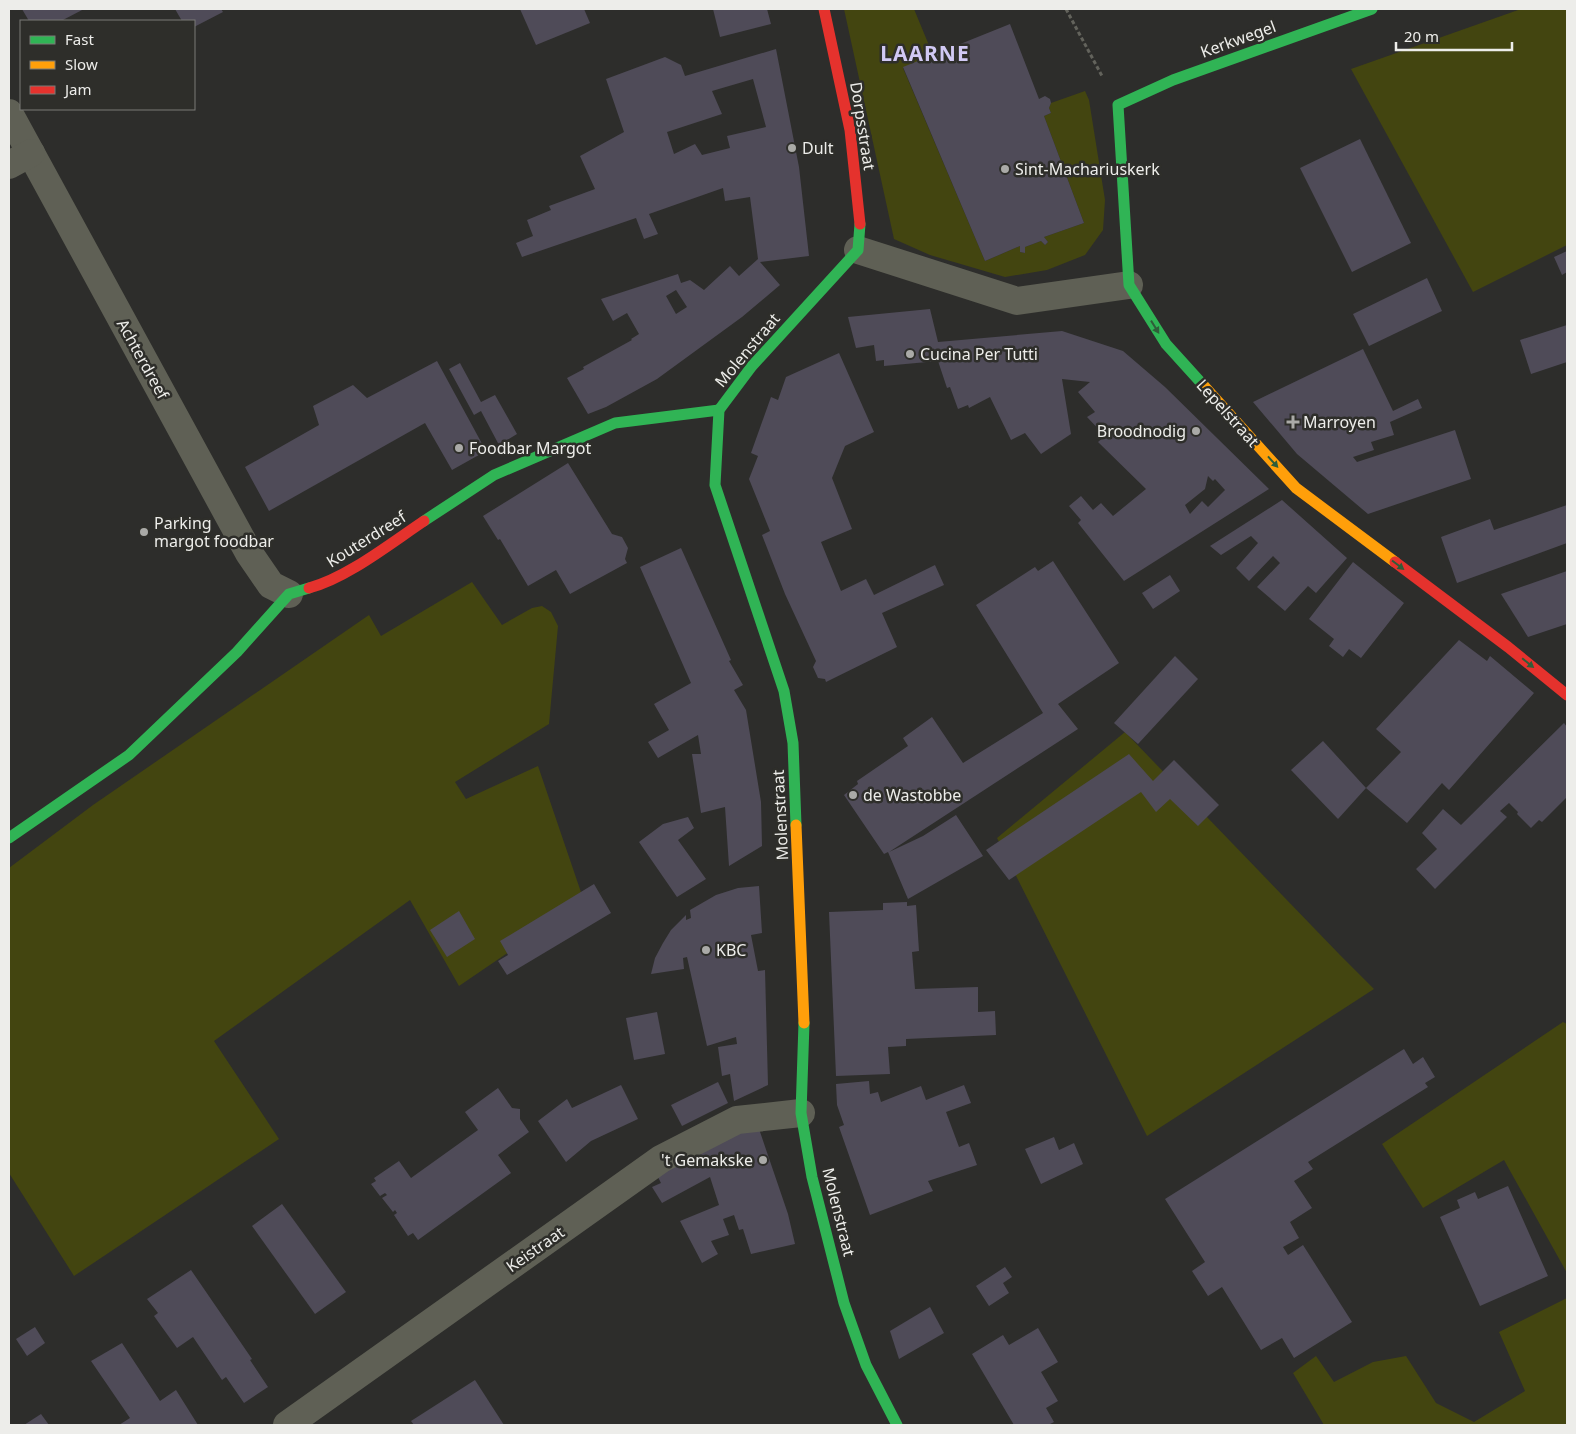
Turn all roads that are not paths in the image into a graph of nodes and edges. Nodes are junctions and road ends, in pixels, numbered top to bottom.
1 (824, 9) edge
2 (1372, 9) edge
3 (9, 113) edge
4 (20, 159) edge
5 (858, 250) junction
6 (1129, 286) junction
7 (719, 410) junction
8 (289, 594) junction
9 (1567, 695) edge
10 (9, 838) edge
11 (801, 1113) junction
12 (287, 1425) edge
13 (897, 1425) edge

1 - 5 street, Dorpsstraat
2 - 6 street, Kerkwegel
3 - 4 street, Achterdreef
4 - 8 street, Achterdreef
5 - 6 street
5 - 7 street, Molenstraat
6 -> 9 street, Lepelstraat
7 - 8 street, Kouterdreef
7 - 11 street, Molenstraat
8 - 10 street
11 - 12 street, Keistraat
11 - 13 street, Molenstraat

